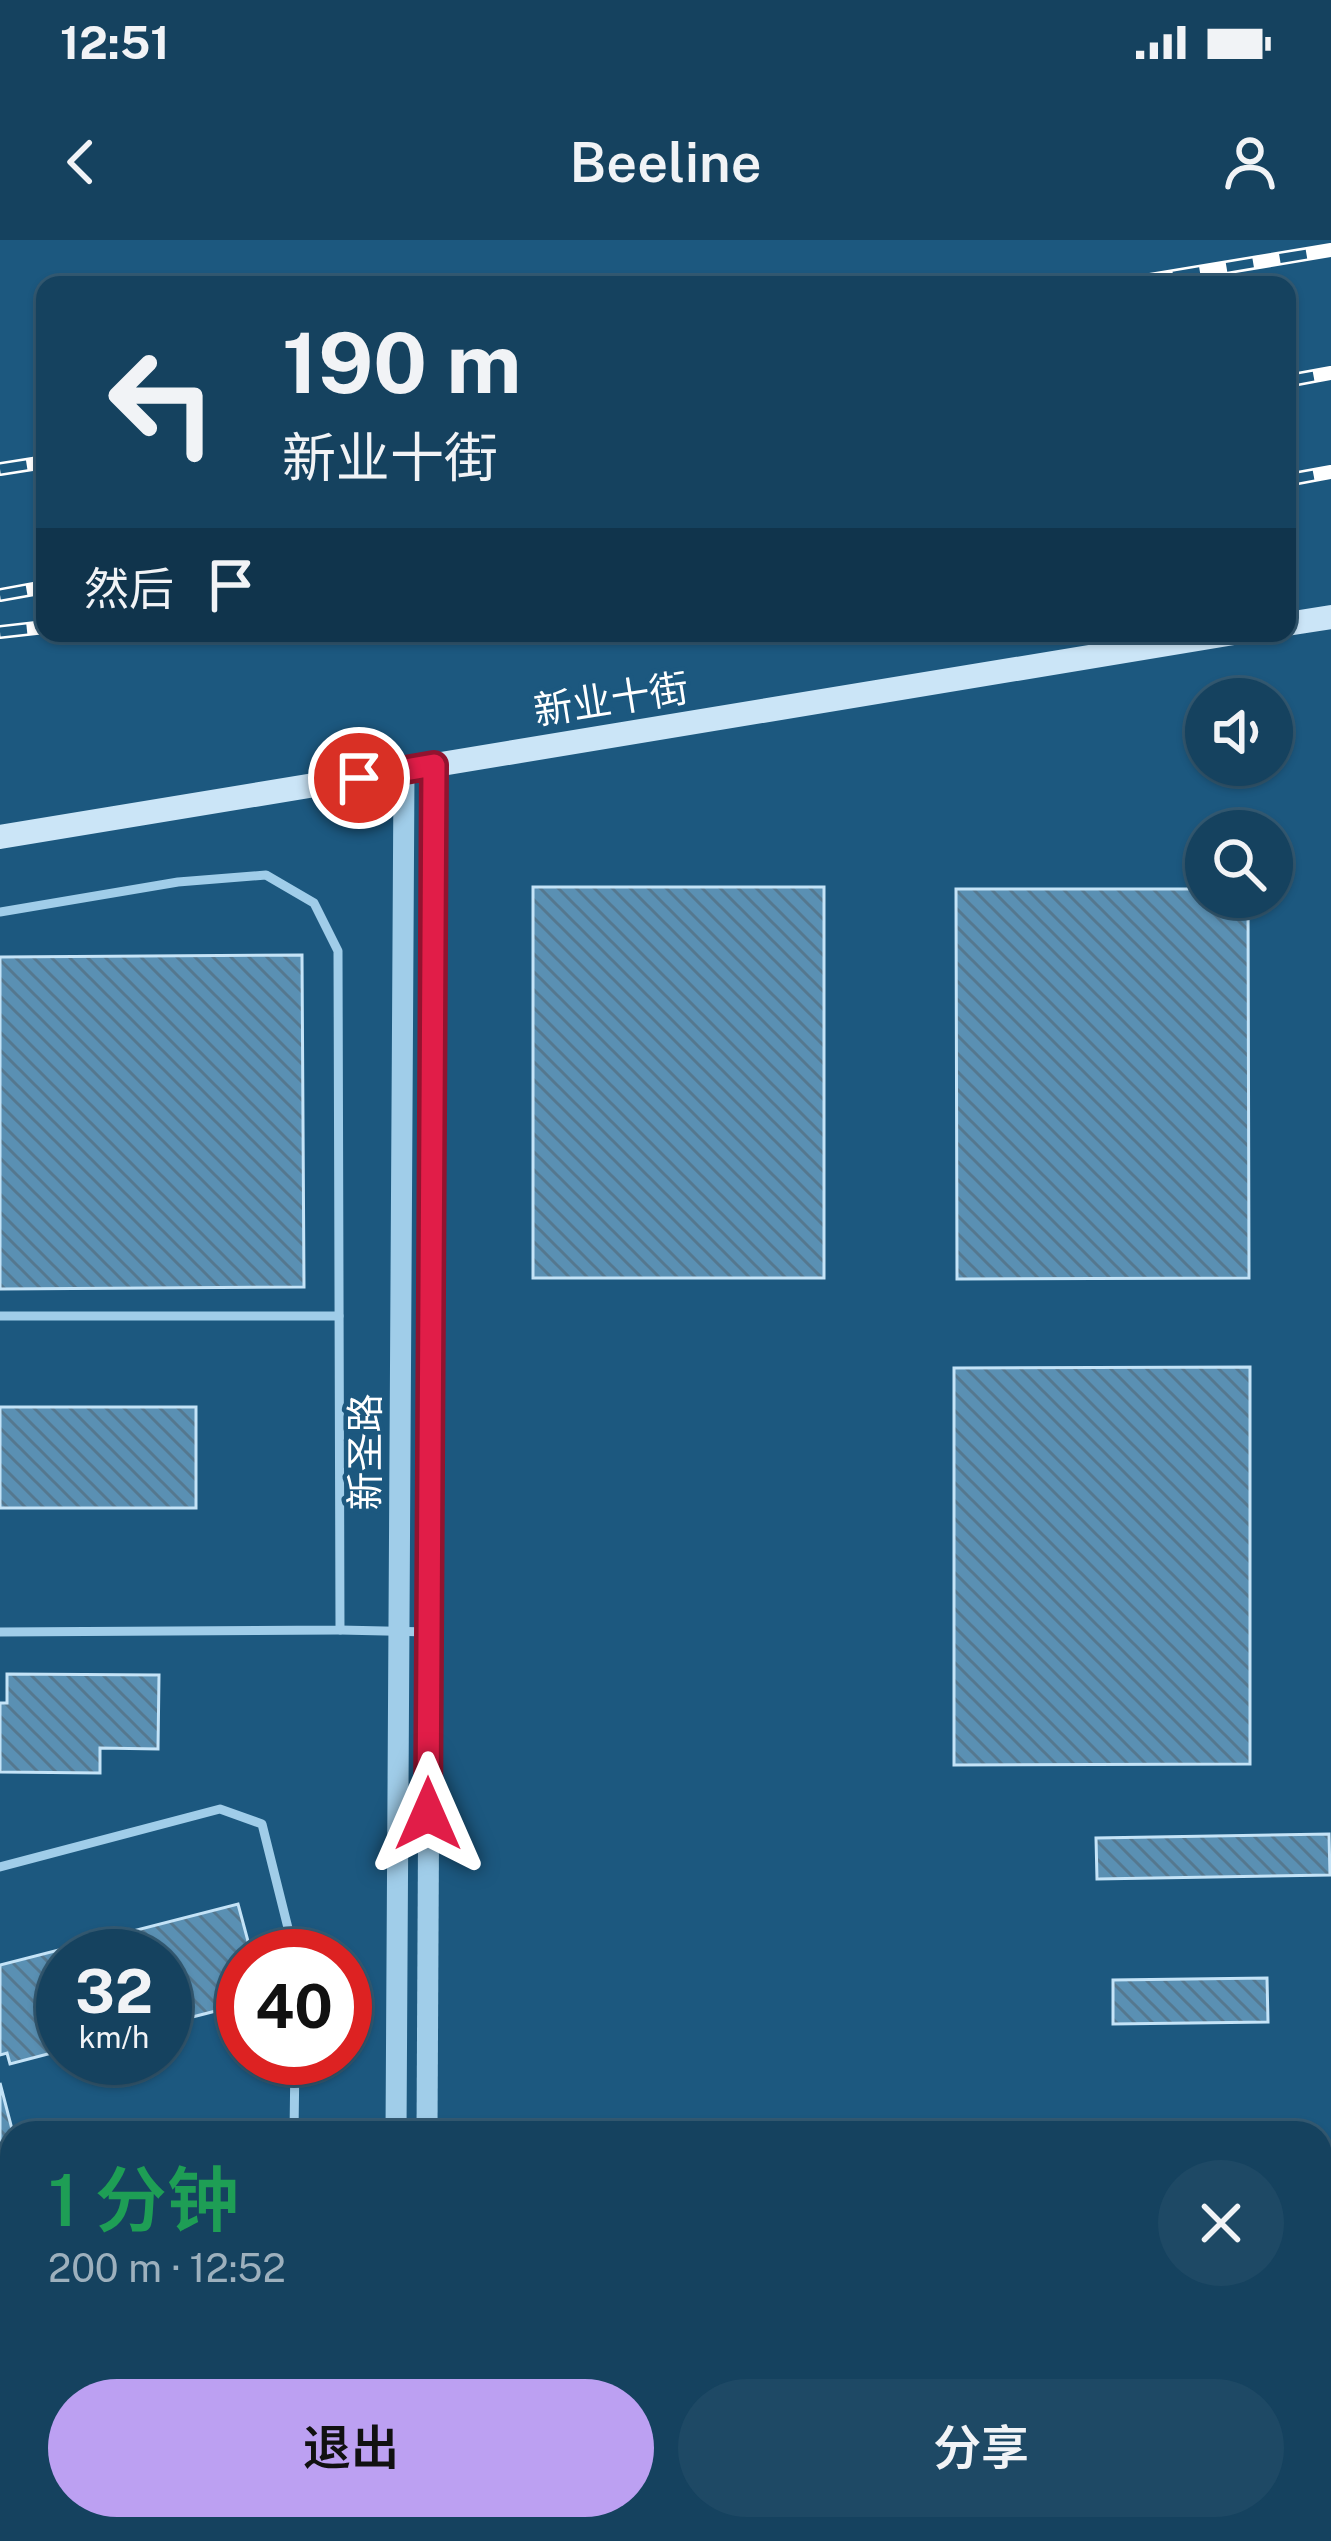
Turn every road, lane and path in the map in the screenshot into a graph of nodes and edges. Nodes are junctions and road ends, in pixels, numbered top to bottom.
1 (1331, 617) edge
2 (1296, 623) edge
3 (1179, 642) edge
4 (434, 765) junction
5 (404, 771) junction
6 (0, 837) edge
7 (0, 912) edge
8 (0, 1316) edge
9 (339, 1316) junction
10 (340, 1630) junction
11 (0, 1631) edge
12 (400, 1631) junction
13 (429, 1632) junction
14 (0, 1867) edge
15 (288, 1929) edge
16 (295, 2085) edge
17 (294, 2121) edge
18 (396, 2121) edge
19 (427, 2121) edge

1 - 2 main road
3 - 4 main road, 新业十街
4 - 5 main road, 新业十街
4 - 13 street, 新圣路
5 - 6 main road, 新业十街
5 - 12 street, 新圣路
7 - 9 lane
8 - 9 lane
9 - 10 lane
10 - 11 lane
10 - 12 lane
12 - 13 lane
12 - 18 street, 新圣路
13 - 19 street, 新圣路
14 - 15 lane
16 - 17 lane

